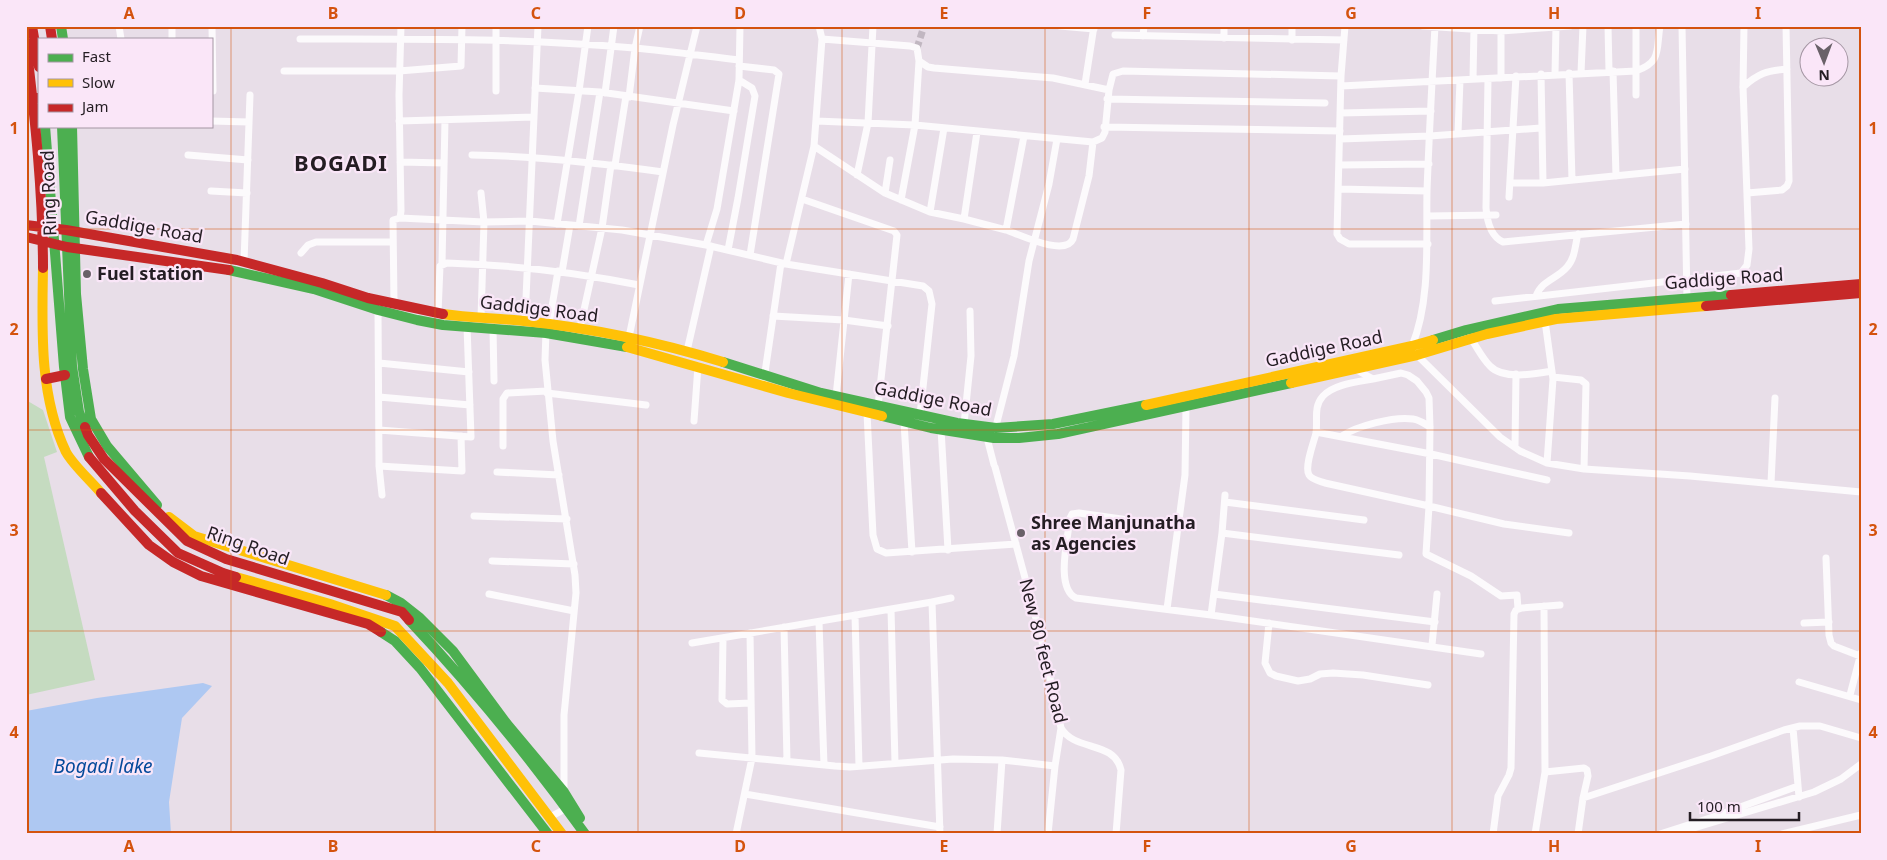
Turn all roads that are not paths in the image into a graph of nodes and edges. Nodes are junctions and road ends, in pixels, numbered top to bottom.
1 (32, 26) edge
2 (212, 26) edge
3 (401, 26) edge
4 (462, 26) edge
5 (496, 26) edge
6 (538, 26) edge
7 (588, 26) edge
8 (614, 26) edge
9 (640, 26) edge
10 (697, 26) edge
11 (740, 26) edge
12 (873, 26) edge
13 (1060, 26) edge
14 (1144, 26) edge
15 (1224, 26) edge
16 (1292, 26) edge
17 (1345, 26) edge
18 (1423, 26) edge
19 (1436, 26) edge
20 (1570, 26) edge
21 (1583, 26) edge
22 (1608, 26) edge
23 (1636, 26) edge
24 (1660, 26) edge
25 (1682, 26) edge
26 (1744, 26) edge
27 (1786, 26) edge
28 (817, 27) edge
29 (1556, 27) edge
30 (1094, 28) edge
31 (1474, 28) edge
32 (1501, 28) edge
33 (1115, 35) dead end
34 (1143, 36) junction
35 (1224, 38) junction
36 (400, 39) junction
37 (822, 39) junction
38 (300, 40) dead end
39 (462, 40) junction
40 (497, 40) junction
41 (1292, 40) junction
42 (1344, 40) junction
43 (539, 42) junction
44 (26, 43) edge
45 (872, 43) junction
46 (586, 45) junction
47 (612, 46) junction
48 (635, 48) junction
49 (690, 54) junction
50 (38, 61) edge
51 (919, 61) junction
52 (739, 63) junction
53 (1787, 69) junction
54 (284, 71) dead end
55 (399, 71) junction
56 (1611, 71) junction
57 (1636, 71) junction
58 (1569, 73) junction
59 (1581, 73) junction
60 (1541, 74) junction
61 (1555, 74) junction
62 (1341, 76) junction
63 (1516, 76) junction
64 (1501, 78) junction
65 (1473, 79) junction
66 (1488, 79) junction
67 (739, 80) junction
68 (1460, 80) junction
69 (1432, 82) junction
70 (1085, 84) junction
71 (1341, 86) junction
72 (1743, 87) junction
73 (535, 88) junction
74 (1109, 90) junction
75 (212, 91) edge
76 (496, 91) dead end
77 (579, 91) junction
78 (603, 93) junction
79 (250, 94) dead end
80 (1636, 95) dead end
81 (627, 96) junction
82 (36, 98) edge
83 (1108, 99) junction
84 (1325, 103) dead end
85 (679, 104) junction
86 (734, 111) junction
87 (1431, 111) junction
88 (1340, 114) junction
89 (534, 117) junction
90 (444, 120) junction
91 (816, 121) junction
92 (212, 122) edge
93 (249, 122) junction
94 (399, 122) junction
95 (868, 124) junction
96 (915, 125) junction
97 (1104, 127) junction
98 (45, 128) edge
99 (62, 128) edge
100 (72, 128) edge
101 (944, 128) junction
102 (1541, 128) junction
103 (1512, 130) junction
104 (977, 132) junction
105 (1487, 132) junction
106 (1458, 133) junction
107 (1340, 135) junction
108 (1024, 136) junction
109 (1430, 136) junction
110 (1058, 139) junction
111 (1093, 142) junction
112 (814, 146) junction
113 (188, 155) dead end
114 (472, 155) dead end
115 (532, 156) junction
116 (567, 159) junction
117 (248, 160) junction
118 (890, 160) dead end
119 (590, 161) junction
120 (400, 162) junction
121 (444, 162) junction
122 (1429, 164) junction
123 (613, 165) junction
124 (1340, 166) junction
125 (1685, 169) junction
126 (663, 172) junction
127 (857, 174) junction
128 (1616, 176) junction
129 (1572, 180) junction
130 (1510, 183) junction
131 (1543, 183) junction
132 (1340, 189) junction
133 (211, 191) dead end
134 (1427, 191) junction
135 (247, 193) junction
136 (481, 193) dead end
137 (885, 193) junction
138 (1747, 193) junction
139 (1509, 197) dead end
140 (802, 199) junction
141 (901, 200) junction
142 (930, 212) junction
143 (1486, 215) junction
144 (1496, 215) dead end
145 (1428, 216) junction
146 (400, 218) junction
147 (442, 220) junction
148 (964, 220) junction
149 (530, 221) junction
150 (484, 222) junction
151 (557, 224) junction
152 (1686, 224) junction
153 (26, 225) edge
154 (570, 225) junction
155 (579, 226) junction
156 (48, 228) junction
157 (602, 228) junction
158 (70, 230) junction
159 (1006, 230) junction
160 (650, 234) junction
161 (1578, 234) junction
162 (26, 236) edge
163 (1034, 240) junction
164 (48, 242) junction
165 (393, 242) junction
166 (1428, 244) junction
167 (708, 246) junction
168 (71, 247) junction
169 (728, 250) junction
170 (301, 253) dead end
171 (750, 255) junction
172 (244, 262) junction
173 (784, 263) junction
174 (442, 264) junction
175 (484, 264) junction
176 (528, 267) junction
177 (560, 272) junction
178 (849, 274) junction
179 (592, 276) junction
180 (1686, 279) junction
181 (892, 281) junction
182 (1861, 284) edge
183 (639, 285) junction
184 (1861, 293) edge
185 (1536, 296) junction
186 (1495, 301) dead end
187 (1687, 302) junction
188 (394, 304) junction
189 (378, 310) junction
190 (970, 311) dead end
191 (438, 313) junction
192 (773, 316) junction
193 (481, 318) junction
194 (844, 320) junction
195 (526, 321) junction
196 (1545, 321) junction
197 (467, 326) junction
198 (888, 326) junction
199 (547, 327) junction
200 (493, 328) junction
201 (580, 328) junction
202 (629, 337) junction
203 (1471, 339) junction
204 (1414, 350) junction
205 (686, 351) junction
206 (379, 363) junction
207 (698, 366) junction
208 (1355, 369) junction
209 (469, 372) junction
210 (1516, 374) junction
211 (1552, 374) junction
212 (65, 375) junction
213 (46, 379) junction
214 (1373, 379) junction
215 (494, 380) dead end
216 (764, 380) junction
217 (547, 392) junction
218 (836, 396) junction
219 (379, 397) junction
220 (1775, 398) dead end
221 (470, 405) junction
222 (646, 405) dead end
223 (878, 406) junction
224 (1186, 407) junction
225 (867, 413) junction
226 (920, 415) junction
227 (694, 421) dead end
228 (904, 422) junction
229 (964, 424) junction
230 (1430, 427) junction
231 (941, 429) junction
232 (379, 430) junction
233 (1316, 432) junction
234 (992, 434) junction
235 (461, 436) junction
236 (1342, 436) junction
237 (503, 446) dead end
238 (1515, 447) junction
239 (1430, 454) junction
240 (1548, 463) junction
241 (379, 466) junction
242 (1584, 469) junction
243 (497, 472) dead end
244 (559, 475) junction
245 (1547, 480) dead end
246 (1771, 483) junction
247 (1861, 492) edge
248 (382, 496) dead end
249 (1429, 506) junction
250 (474, 516) dead end
251 (567, 519) junction
252 (1364, 520) dead end
253 (1178, 527) junction
254 (1222, 533) junction
255 (1569, 533) dead end
256 (1016, 544) junction
257 (948, 550) junction
258 (912, 552) junction
259 (1400, 555) dead end
260 (1826, 558) dead end
261 (492, 560) dead end
262 (574, 564) junction
263 (489, 594) dead end
264 (1214, 594) junction
265 (1438, 594) dead end
266 (952, 598) dead end
267 (932, 602) junction
268 (1560, 605) dead end
269 (1544, 606) junction
270 (1518, 608) junction
271 (891, 609) junction
272 (1167, 609) junction
273 (574, 611) junction
274 (855, 615) junction
275 (1211, 615) junction
276 (818, 622) junction
277 (1435, 622) junction
278 (1828, 622) junction
279 (1269, 623) junction
280 (1804, 623) dead end
281 (784, 627) junction
282 (750, 633) junction
283 (723, 638) junction
284 (692, 643) dead end
285 (1432, 645) junction
286 (1481, 654) dead end
287 (1861, 655) edge
288 (1799, 682) dead end
289 (1428, 685) dead end
290 (1850, 696) junction
291 (1861, 700) edge
292 (751, 703) junction
293 (1061, 728) junction
294 (1793, 728) junction
295 (1861, 738) edge
296 (698, 753) dead end
297 (752, 758) junction
298 (939, 759) junction
299 (1002, 760) junction
300 (787, 761) junction
301 (895, 763) junction
302 (1861, 764) edge
303 (824, 765) junction
304 (859, 766) junction
305 (1055, 766) junction
306 (1545, 772) junction
307 (1798, 786) junction
308 (745, 794) junction
309 (1799, 796) junction
310 (1582, 798) junction
311 (564, 801) junction
312 (1861, 815) edge
313 (550, 817) junction
314 (940, 830) edge
315 (548, 834) edge
316 (562, 834) edge
317 (585, 834) edge
318 (590, 834) edge
319 (736, 834) edge
320 (997, 834) edge
321 (1048, 834) edge
322 (1116, 834) edge
323 (1493, 834) edge
324 (1535, 834) edge
325 (1578, 834) edge
326 (1660, 834) edge
327 (1674, 834) edge
328 (1782, 834) edge

1 - 50 main road
2 - 75 street
3 - 36 street
4 - 39 street
5 - 40 street
6 - 43 street
7 - 46 street
8 - 47 street
9 - 48 street
10 - 49 street
11 - 52 street
12 - 45 street
13 - 30 street
14 - 34 street
15 - 35 street
16 - 41 street
17 - 42 street
18 - 19 street
19 - 31 street
19 - 69 street
20 - 29 street
21 - 59 street
22 - 56 street
23 - 57 street
24 - 57 street
25 - 125 street
26 - 72 street
27 - 53 street
28 - 37 street
29 - 32 street
29 - 61 street
30 - 70 street
31 - 32 street
31 - 65 street
32 - 64 street
33 - 34 street
34 - 35 street
35 - 41 street
36 - 38 street
36 - 39 street
36 - 55 street
37 - 45 street
37 - 91 street
39 - 40 street
39 - 55 street
40 - 43 street
40 - 76 street
41 - 42 street
42 - 62 street
43 - 46 street
43 - 73 street
44 - 82 main road
45 - 51 street
45 - 95 street
46 - 47 street
46 - 77 street
47 - 48 street
47 - 78 street
48 - 49 street
48 - 81 street
49 - 52 street
49 - 85 street
51 - 70 street
51 - 96 street
52 - 67 street
52 - 171 street
53 - 72 street
53 - 138 street
54 - 55 street
55 - 94 street
56 - 57 street
56 - 59 street
56 - 128 street
57 - 80 street
58 - 59 street
58 - 61 street
58 - 129 street
60 - 61 street
60 - 63 street
60 - 102 street
62 - 71 street
62 - 74 street
63 - 64 street
63 - 103 street
64 - 66 street
65 - 66 street
65 - 68 street
66 - 105 street
67 - 86 street
67 - 169 street
68 - 69 street
68 - 106 street
69 - 71 street
69 - 87 street
70 - 74 street
71 - 88 street
72 - 138 street
73 - 77 street
73 - 89 street
74 - 83 street
77 - 78 street
77 - 116 street
78 - 81 street
78 - 119 street
79 - 93 street
81 - 85 street
81 - 123 street
82 - 156 main road
83 - 84 street
83 - 97 street
85 - 86 street
85 - 126 street
86 - 167 street
87 - 88 street
87 - 109 street
88 - 107 street
89 - 90 street
89 - 115 street
90 - 94 street
90 - 121 street
91 - 95 street
91 - 112 street
92 - 93 street
93 - 117 street
94 - 120 street
95 - 96 street
95 - 127 street
96 - 101 street
96 - 141 street
97 - 107 street
97 - 111 street
98 - 156 main road, Ring Road
99 - 158 main road, Ring Road
100 - 158 main road
101 - 104 street
101 - 142 street
102 - 103 street
102 - 131 street
103 - 105 street
103 - 130 street
104 - 108 street
104 - 148 street
105 - 106 street
105 - 143 street
106 - 109 street
107 - 109 street
107 - 124 street
108 - 110 street
108 - 159 street
109 - 122 street
110 - 111 street
110 - 163 street
111 - 163 street
112 - 127 street
112 - 140 street
113 - 117 street
114 - 115 street
115 - 116 street
115 - 149 street
116 - 119 street
116 - 151 street
117 - 135 street
118 - 137 street
119 - 123 street
119 - 155 street
120 - 121 street
120 - 146 street
121 - 147 street
122 - 124 street
122 - 134 street
123 - 126 street
123 - 157 street
124 - 132 street
125 - 128 street
125 - 152 street
126 - 160 street
127 - 137 street
128 - 129 street
129 - 131 street
130 - 131 street
130 - 139 street
132 - 134 street
132 - 166 street
133 - 135 street
134 - 145 street
135 - 172 street
136 - 150 street
137 - 141 street
138 - 180 street
140 - 173 street
140 - 181 street
141 - 142 street
142 - 148 street
143 - 144 street
143 - 145 street
143 - 161 street
145 - 166 street
146 - 147 street
146 - 165 street
147 - 150 street
147 - 174 street
148 - 159 street
149 - 150 street
149 - 151 street
149 - 176 street
150 - 175 street
151 - 154 street
152 - 161 street
152 - 180 street
153 - 156 main road, Gaddige Road
154 - 155 street
154 - 177 street
155 - 157 street
156 - 158 main road, Gaddige Road
156 - 164 main road, Ring Road
157 - 160 street
157 - 179 street
158 - 168 main road, Ring Road
158 - 172 main road, Gaddige Road
159 - 163 street
160 - 167 street
160 - 183 street
161 - 185 street
162 - 164 main road, Gaddige Road
163 - 234 street
164 - 168 main road, Gaddige Road
164 - 212 main road, Ring Road
164 - 213 main road
165 - 170 street
165 - 188 street
166 - 204 street
167 - 169 street
167 - 205 street
168 - 189 main road, Gaddige Road
168 - 311 main road, Ring Road
169 - 171 street
171 - 173 street
172 - 188 main road, Gaddige Road
173 - 178 street
173 - 192 street
174 - 175 street
174 - 191 street
175 - 176 street
175 - 193 street
176 - 177 street
176 - 195 street
177 - 179 street
177 - 199 street
178 - 181 street
178 - 194 street
179 - 183 street
179 - 201 street
180 - 185 street
180 - 187 street
181 - 198 street
181 - 226 street
182 - 187 main road, Gaddige Road
183 - 202 street
184 - 187 main road, Gaddige Road
185 - 186 street
187 - 196 main road, Gaddige Road
187 - 204 main road, Gaddige Road
188 - 191 main road, Gaddige Road
189 - 197 main road, Gaddige Road
189 - 206 street
190 - 229 street
191 - 193 main road, Gaddige Road
192 - 194 street
192 - 216 street
193 - 195 main road, Gaddige Road
194 - 198 street
194 - 218 street
195 - 199 main road, Gaddige Road
196 - 203 main road, Gaddige Road
196 - 211 street
197 - 200 main road, Gaddige Road
197 - 209 street
198 - 223 street
199 - 200 main road, Gaddige Road
199 - 201 main road, Gaddige Road
199 - 207 main road, Gaddige Road
199 - 217 street
200 - 215 street
201 - 202 main road, Gaddige Road
202 - 205 main road, Gaddige Road
203 - 204 main road, Gaddige Road
203 - 210 street
204 - 208 main road, Gaddige Road
204 - 234 main road, Gaddige Road
204 - 238 street
205 - 216 main road, Gaddige Road
206 - 209 street
206 - 219 street
207 - 216 main road, Gaddige Road
207 - 227 street
208 - 214 street
208 - 224 main road, Gaddige Road
209 - 221 street
210 - 211 street
210 - 238 street
211 - 240 street
211 - 242 street
212 - 213 main road
212 - 313 main road, Ring Road
213 - 315 main road
214 - 230 street
214 - 233 street
216 - 218 main road, Gaddige Road
216 - 225 main road, Gaddige Road
217 - 222 street
217 - 237 street
217 - 244 street
218 - 223 main road, Gaddige Road
219 - 221 street
219 - 232 street
220 - 246 street
221 - 235 street
223 - 226 main road, Gaddige Road
224 - 234 main road, Gaddige Road
224 - 253 street
225 - 228 main road, Gaddige Road
225 - 258 street
226 - 229 main road, Gaddige Road
228 - 231 main road, Gaddige Road
228 - 258 street
229 - 234 main road, Gaddige Road
230 - 236 street
230 - 239 street
231 - 234 main road, Gaddige Road
231 - 257 street
232 - 235 street
232 - 241 street
233 - 236 street
233 - 249 street
234 - 256 street, New 80 feet Road
235 - 241 street
236 - 239 street
238 - 240 street
239 - 245 street
239 - 249 street
240 - 242 street
241 - 248 street
242 - 246 street
243 - 244 street
244 - 251 street
246 - 247 street
249 - 255 street
249 - 270 street
250 - 251 street
251 - 262 street
252 - 254 street
253 - 272 street
253 - 272 street
254 - 259 street
254 - 264 street
256 - 257 street
256 - 293 street, New 80 feet Road
257 - 258 street
260 - 278 street
261 - 262 street
262 - 273 street
263 - 273 street
264 - 275 street
264 - 277 street
265 - 277 street
266 - 267 street
267 - 271 street
267 - 298 street
268 - 269 street
269 - 270 street
269 - 306 street
270 - 323 street
271 - 274 street
271 - 301 street
272 - 275 street
273 - 311 street
274 - 276 street
274 - 304 street
275 - 279 street
276 - 281 street
276 - 303 street
277 - 285 street
278 - 280 street
278 - 287 street
279 - 285 street
279 - 289 street
281 - 282 street
281 - 300 street
282 - 283 street
282 - 292 street
283 - 284 street
283 - 292 street
285 - 286 street
287 - 290 street
288 - 290 street
290 - 291 street
292 - 297 street
293 - 305 street
293 - 322 street, New 80 feet Road
294 - 295 street
294 - 307 street
294 - 310 street
296 - 297 street
297 - 300 street
297 - 308 street
298 - 299 street
298 - 301 street
298 - 314 street
299 - 305 street
299 - 320 street
300 - 303 street
301 - 304 street
302 - 309 street
303 - 304 street
305 - 321 street
306 - 310 street
306 - 324 street
307 - 309 street
307 - 326 street
308 - 314 street
308 - 319 street
309 - 327 street
310 - 325 street
311 - 313 street
311 - 317 main road, Ring Road
311 - 318 main road
312 - 328 street
313 - 316 main road, Ring Road

